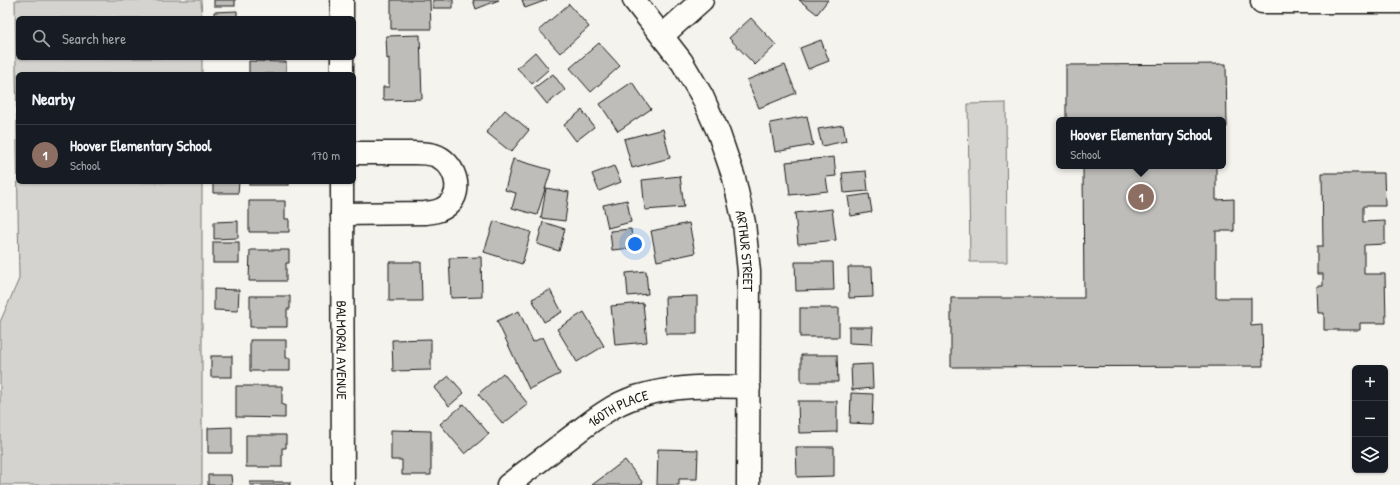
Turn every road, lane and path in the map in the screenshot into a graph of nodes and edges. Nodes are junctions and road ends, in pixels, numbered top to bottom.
1 (342, 0) edge
2 (634, 0) edge
3 (702, 0) edge
4 (1262, 1) edge
5 (1400, 2) edge
6 (342, 16) edge
7 (662, 36) junction
8 (342, 60) edge
9 (342, 72) edge
10 (356, 153) edge
11 (342, 184) edge
12 (342, 214) junction
13 (749, 387) junction
14 (343, 485) edge
15 (508, 485) edge
16 (748, 485) edge

1 - 6 street
2 - 7 street, ARTHUR STREET
3 - 7 street
4 - 5 street
7 - 13 street, ARTHUR STREET
8 - 9 street
10 - 12 street
11 - 12 street, BALMORAL AVENUE
12 - 14 street, BALMORAL AVENUE
13 - 15 street, 160TH PLACE
13 - 16 street, ARTHUR STREET

